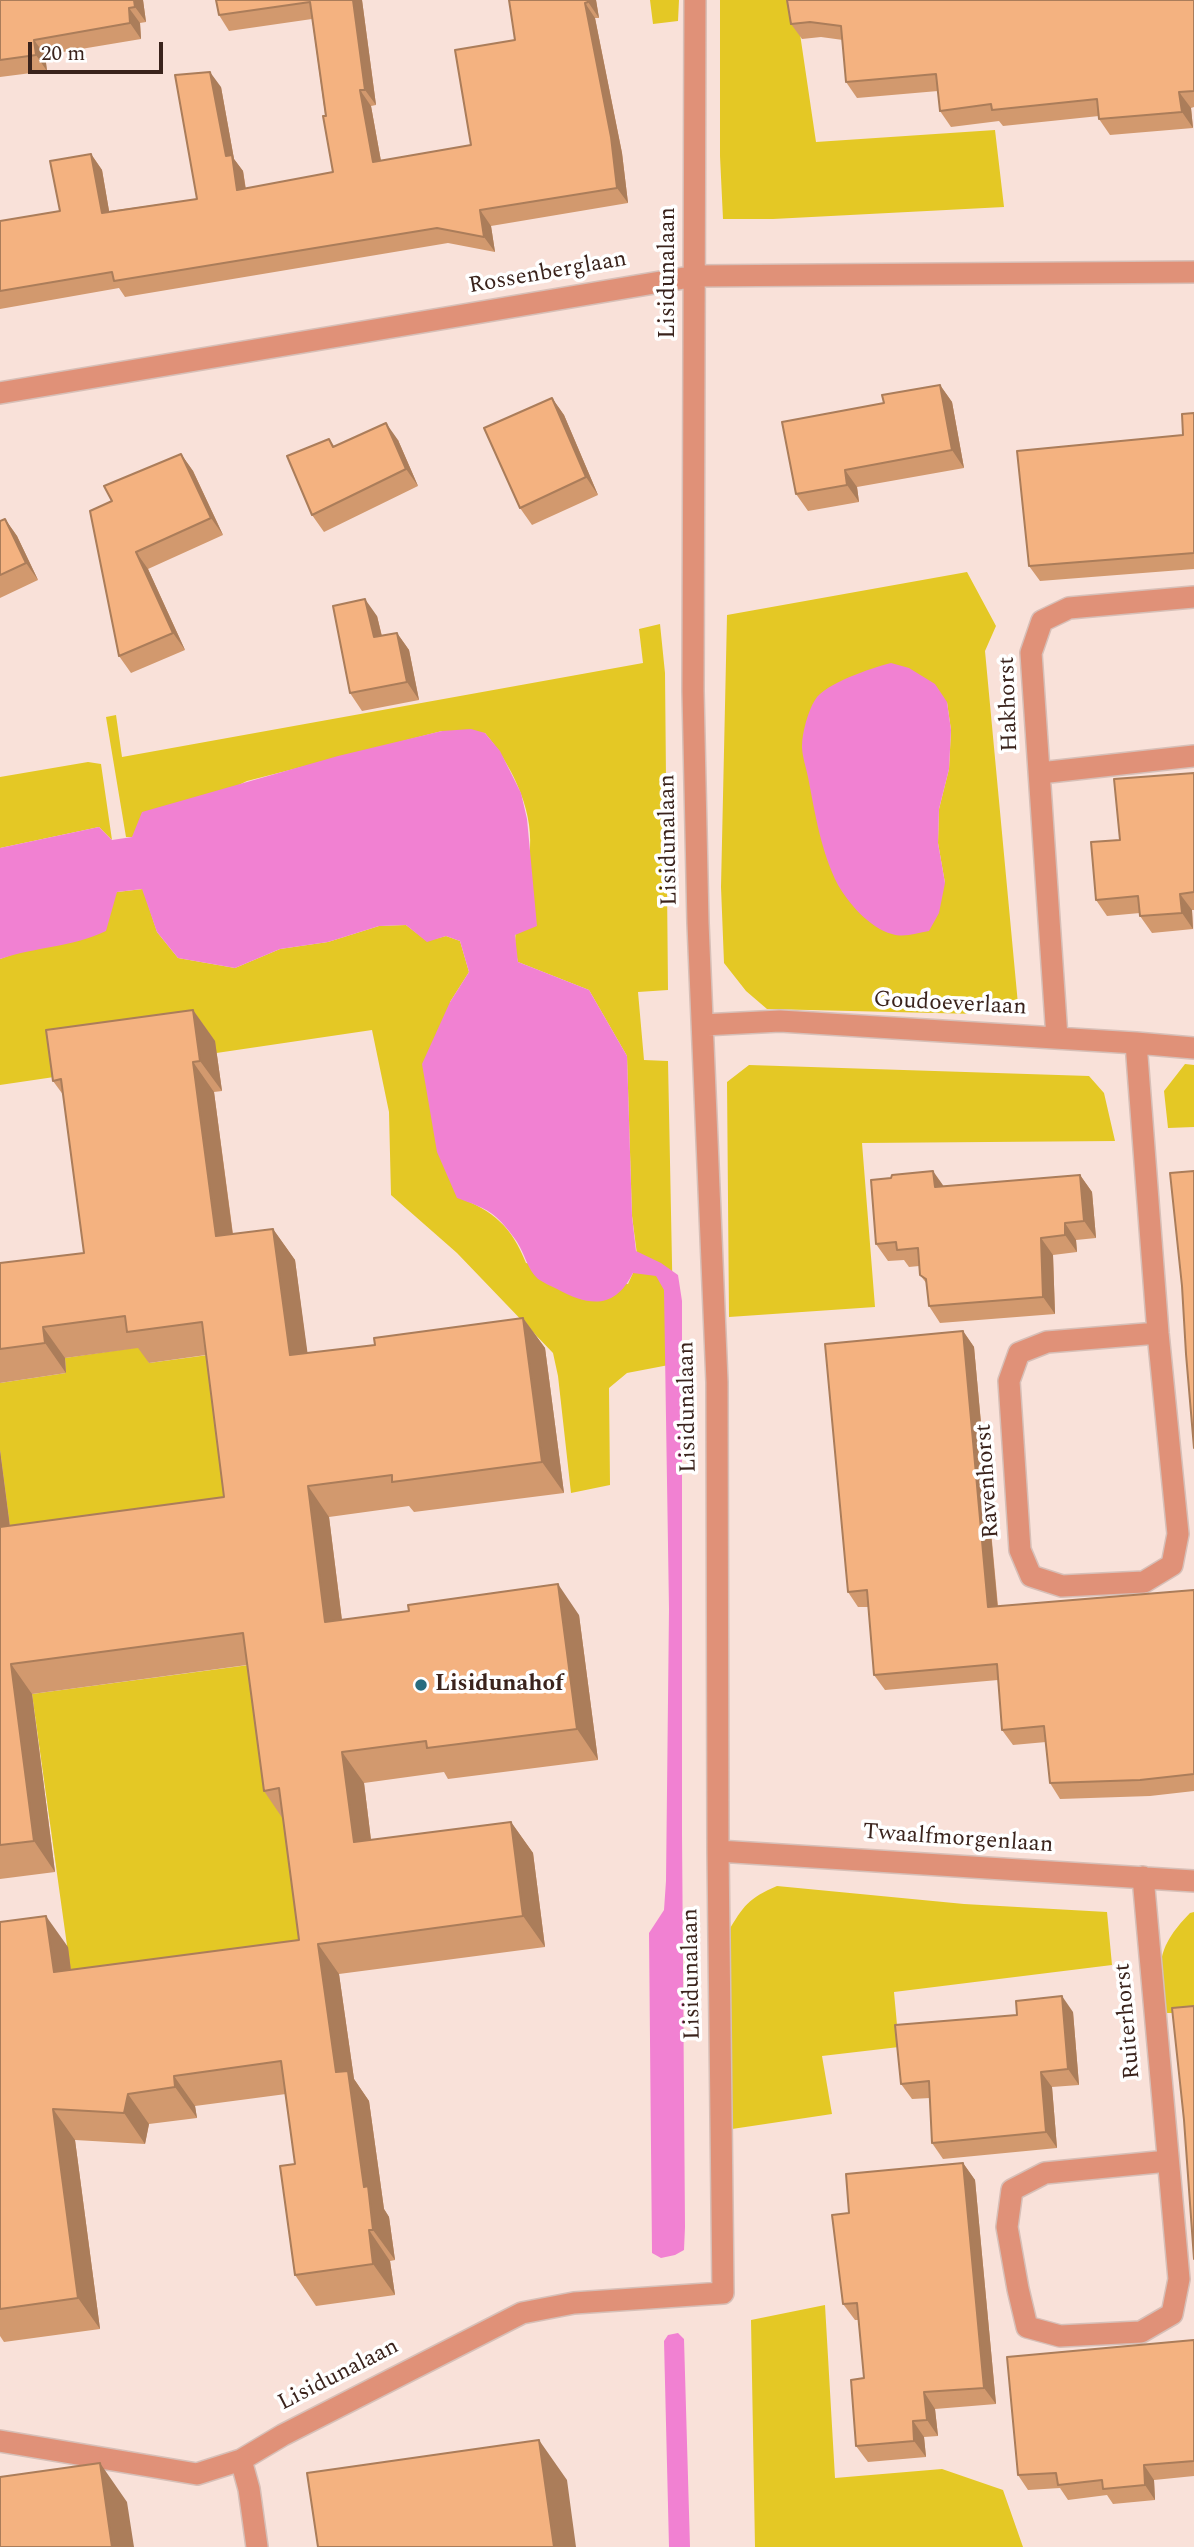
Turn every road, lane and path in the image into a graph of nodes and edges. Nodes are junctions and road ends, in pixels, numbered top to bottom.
1 (695, 0) edge
2 (1194, 272) edge
3 (696, 276) junction
4 (0, 393) edge
5 (1194, 597) edge
6 (1194, 756) edge
7 (1040, 773) junction
8 (703, 1025) junction
9 (1057, 1038) junction
10 (1136, 1042) junction
11 (1194, 1048) edge
12 (1158, 1334) junction
13 (718, 1851) junction
14 (1143, 1878) junction
15 (1194, 1881) edge
16 (1168, 2161) junction
17 (0, 2441) edge
18 (241, 2460) junction
19 (257, 2547) edge

1 - 3 street, Lisidunalaan
2 - 3 street, Rossenberglaan
3 - 4 street, Rossenberglaan
3 - 8 street, Lisidunalaan
5 - 7 street, Hakhorst
6 - 7 street, Hakhorst
7 - 9 street, Hakhorst
8 - 9 street, Goudoeverlaan
8 - 13 street, Lisidunalaan
9 - 10 street, Goudoeverlaan
10 - 11 street, Goudoeverlaan
10 - 12 street, Ravenhorst
12 - 12 street, Ravenhorst
13 - 14 street, Twaalfmorgenlaan
13 - 18 street, Lisidunalaan
14 - 15 street, Twaalfmorgenlaan
14 - 16 street, Ruiterhorst
16 - 16 street, Ruiterhorst
17 - 18 street, Lisidunalaan
18 - 19 street

